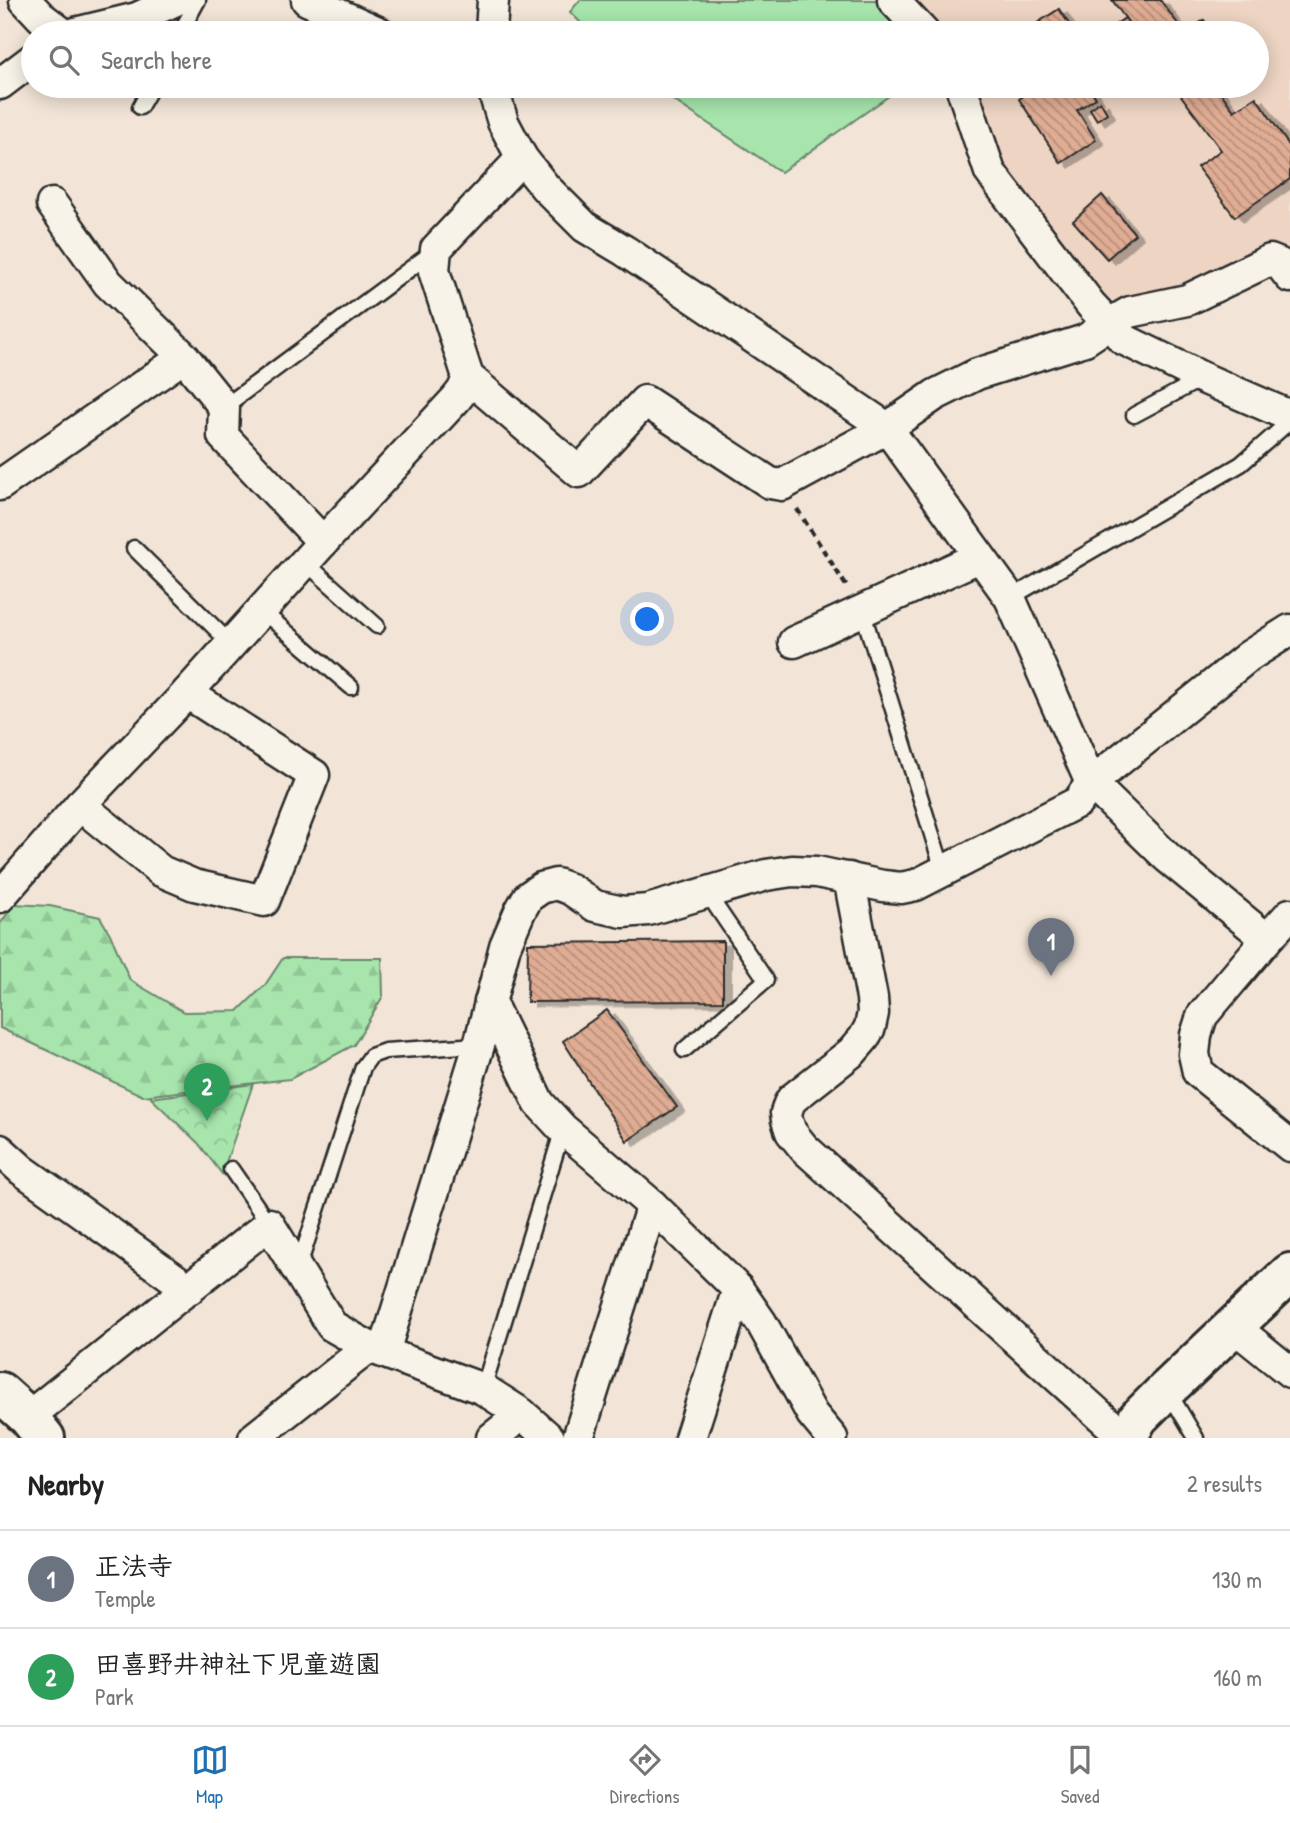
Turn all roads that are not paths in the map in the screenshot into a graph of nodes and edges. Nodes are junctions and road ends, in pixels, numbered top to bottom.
1 (25, 0) edge
2 (176, 0) edge
3 (198, 0) edge
4 (307, 0) edge
5 (493, 0) edge
6 (893, 0) edge
7 (46, 21) edge
8 (125, 21) edge
9 (187, 21) edge
10 (353, 21) edge
11 (492, 21) edge
12 (912, 21) edge
13 (21, 68) edge
14 (0, 84) edge
15 (145, 98) edge
16 (496, 98) edge
17 (965, 98) edge
18 (140, 107) dead end
19 (522, 158) junction
20 (52, 204) dead end
21 (436, 249) junction
22 (1290, 277) edge
23 (1109, 324) junction
24 (184, 357) junction
25 (468, 377) junction
26 (1203, 378) junction
27 (224, 407) junction
28 (1134, 415) dead end
29 (1290, 418) edge
30 (887, 428) junction
31 (0, 485) edge
32 (134, 548) dead end
33 (314, 552) junction
34 (979, 556) junction
35 (1010, 598) junction
36 (261, 610) junction
37 (862, 610) junction
38 (377, 626) dead end
39 (1290, 630) edge
40 (794, 642) dead end
41 (231, 644) junction
42 (351, 687) dead end
43 (187, 693) junction
44 (1091, 783) junction
45 (80, 805) junction
46 (943, 870) junction
47 (849, 878) junction
48 (707, 893) junction
49 (0, 897) edge
50 (1290, 914) edge
51 (1267, 939) junction
52 (490, 1002) junction
53 (479, 1045) junction
54 (684, 1050) dead end
55 (563, 1129) junction
56 (1290, 1146) edge
57 (0, 1150) edge
58 (231, 1169) dead end
59 (652, 1205) junction
60 (269, 1224) junction
61 (297, 1271) junction
62 (1290, 1273) edge
63 (189, 1289) junction
64 (738, 1289) junction
65 (1233, 1326) junction
66 (377, 1349) junction
67 (1290, 1372) edge
68 (1167, 1388) junction
69 (484, 1389) junction
70 (0, 1392) edge
71 (522, 1414) junction
72 (808, 1426) edge
73 (36, 1428) edge
74 (254, 1438) edge
75 (492, 1438) edge
76 (549, 1438) edge
77 (578, 1438) edge
78 (690, 1438) edge
79 (832, 1438) edge
80 (1126, 1438) edge
81 (1196, 1438) edge

1 - 7 street
2 - 8 street
3 - 9 lane
4 - 10 street
5 - 11 street
6 - 12 street
13 - 14 street
15 - 18 lane
16 - 19 street
17 - 23 street
19 - 21 street
19 - 30 street
20 - 24 street
21 - 25 street
21 - 27 lane
22 - 23 street
23 - 26 street
23 - 30 street
24 - 27 street
24 - 31 street
25 - 30 street
25 - 33 street
26 - 28 lane
26 - 29 street
27 - 33 street
29 - 35 lane
30 - 34 street
32 - 41 lane
33 - 36 street
33 - 38 lane
34 - 35 street
34 - 37 street
35 - 44 street
36 - 41 street
36 - 42 lane
37 - 40 street
37 - 46 lane
39 - 44 street
41 - 43 street
43 - 45 street
43 - 45 street
44 - 46 street
44 - 51 street
45 - 49 street
46 - 47 street
47 - 48 street
47 - 80 street
48 - 52 street
48 - 54 lane
50 - 51 street
51 - 56 street
52 - 53 street
52 - 55 street
53 - 61 lane
53 - 66 street
55 - 59 street
55 - 69 lane
57 - 63 street
58 - 60 lane
59 - 64 street
59 - 77 street
60 - 61 street
60 - 63 street
61 - 66 street
62 - 65 street
63 - 73 street
64 - 72 street
64 - 78 street
65 - 67 street
65 - 68 street
66 - 69 street
66 - 74 street
68 - 80 street
68 - 81 lane
69 - 71 street
70 - 73 street
71 - 75 street
71 - 76 street
72 - 79 street

